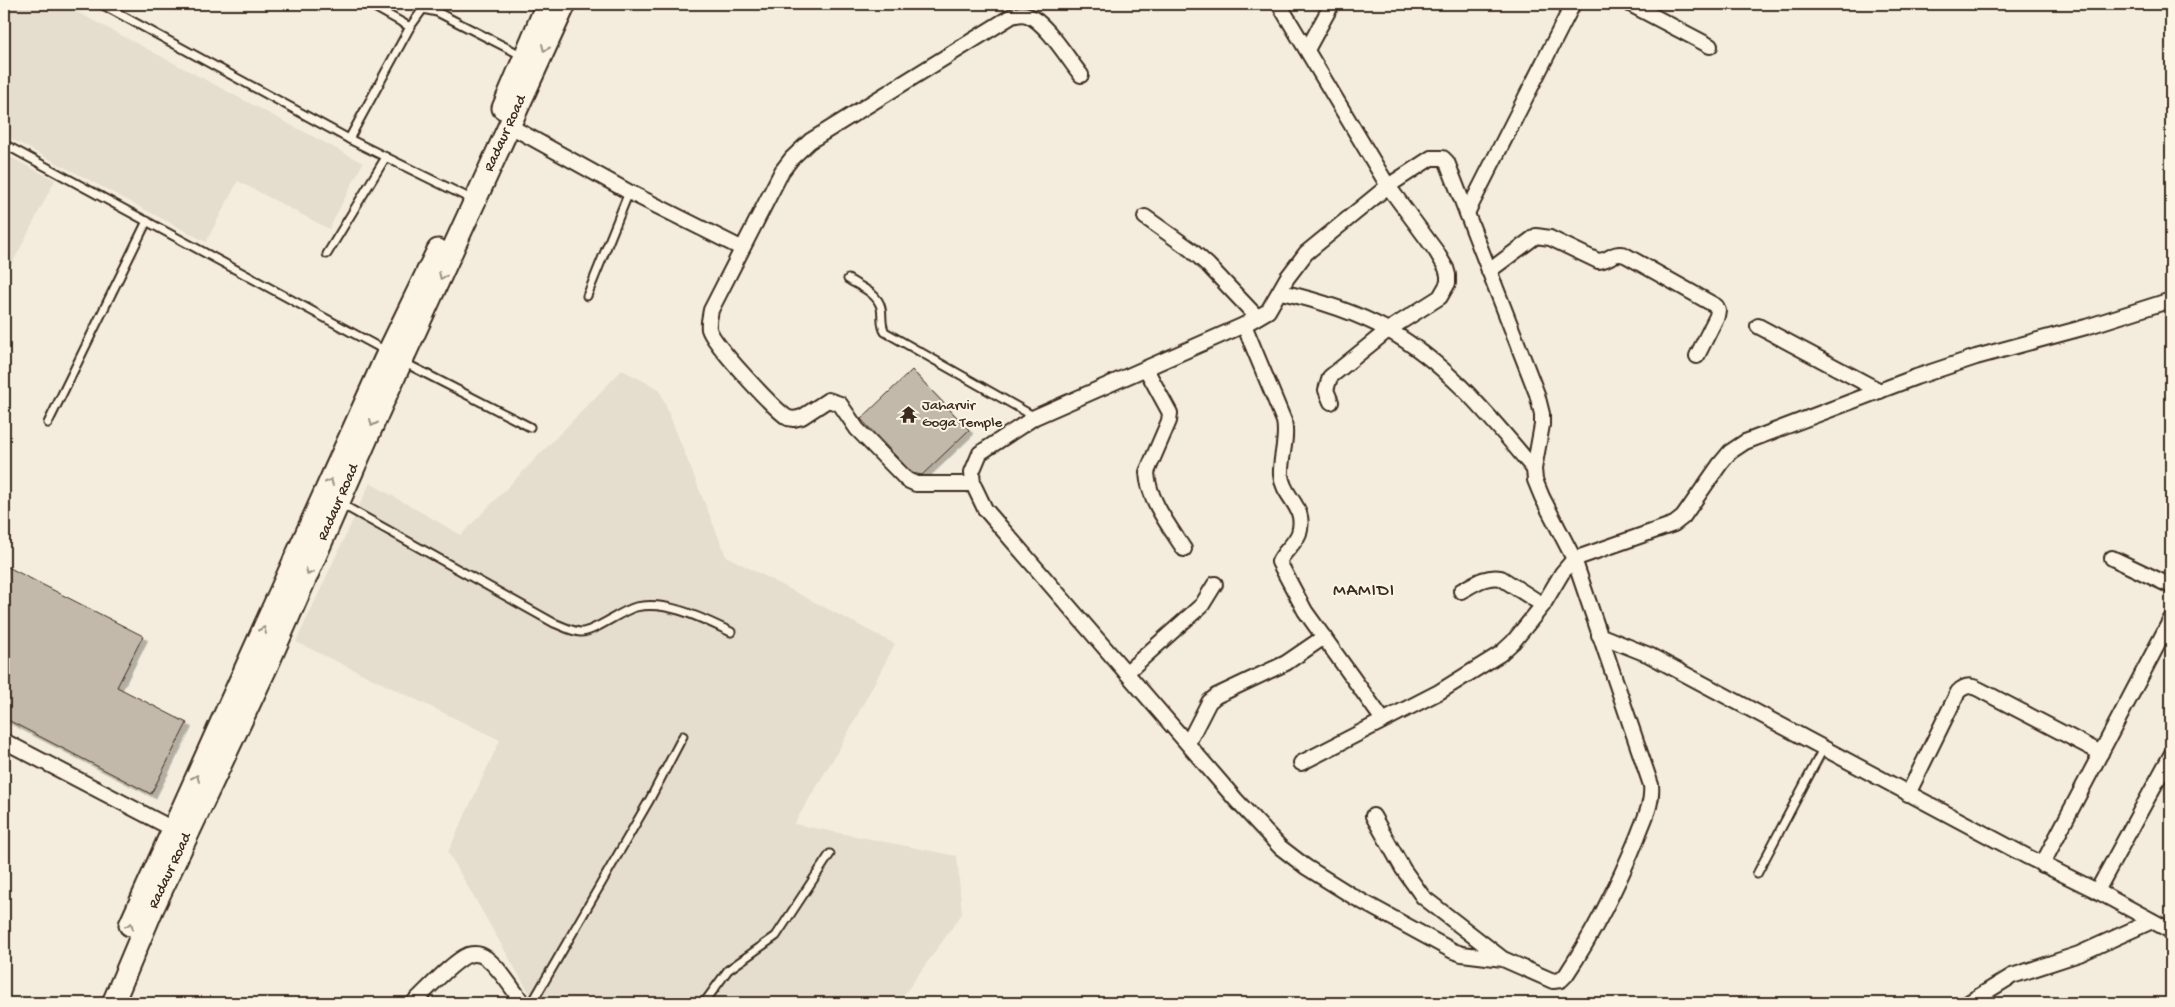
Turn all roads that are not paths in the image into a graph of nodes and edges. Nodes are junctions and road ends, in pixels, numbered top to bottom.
1 (101, 4) edge
2 (369, 4) edge
3 (547, 4) edge
4 (565, 4) edge
5 (1279, 4) edge
6 (1332, 4) edge
7 (1573, 4) edge
8 (1630, 4) edge
9 (410, 27) junction
10 (1710, 46) dead end
11 (1308, 48) junction
12 (524, 56) junction
13 (1081, 75) dead end
14 (510, 126) junction
15 (350, 139) junction
16 (4, 144) edge
17 (386, 157) junction
18 (1388, 186) junction
19 (629, 192) junction
20 (465, 196) junction
21 (1467, 213) junction
22 (1145, 217) dead end
23 (147, 221) junction
24 (741, 248) junction
25 (326, 254) dead end
26 (1489, 271) junction
27 (848, 278) dead end
28 (1280, 292) junction
29 (587, 296) dead end
30 (2171, 300) edge
31 (1258, 318) junction
32 (1244, 325) junction
33 (1758, 326) dead end
34 (1388, 330) junction
35 (1697, 356) dead end
36 (395, 357) junction
37 (1146, 369) junction
38 (1880, 391) junction
39 (1330, 402) dead end
40 (1035, 417) junction
41 (48, 423) dead end
42 (530, 427) dead end
43 (1534, 469) junction
44 (973, 484) junction
45 (338, 503) junction
46 (1184, 549) dead end
47 (2112, 558) dead end
48 (1574, 559) junction
49 (1215, 584) dead end
50 (2171, 586) edge
51 (1461, 591) dead end
52 (1544, 605) junction
53 (2171, 619) edge
54 (731, 632) dead end
55 (1599, 635) junction
56 (1324, 637) junction
57 (1128, 672) junction
58 (1383, 720) junction
59 (683, 736) dead end
60 (4, 741) edge
61 (1188, 743) junction
62 (1824, 749) junction
63 (2101, 753) junction
64 (2171, 755) edge
65 (1301, 763) dead end
66 (1908, 794) junction
67 (1372, 816) dead end
68 (172, 829) junction
69 (830, 854) dead end
70 (2042, 865) junction
71 (1757, 874) dead end
72 (2097, 890) junction
73 (2152, 921) junction
74 (2171, 931) edge
75 (1503, 959) junction
76 (113, 1002) edge
77 (413, 1003) edge
78 (523, 1003) edge
79 (532, 1003) edge
80 (704, 1003) edge
81 (1968, 1003) edge

1 - 15 lane
2 - 9 lane
3 - 12 main road, Radaur Road
4 -> 14 main road, Radaur Road
5 - 11 street
6 - 11 street
7 - 21 street
8 - 10 street
9 - 12 lane
9 - 15 lane
11 - 18 street
12 - 20 main road, Radaur Road
13 - 24 street
14 - 19 street
14 -> 36 main road, Radaur Road
15 - 17 lane
16 - 23 lane
17 - 20 lane
17 - 25 lane
18 - 21 street
18 - 28 street
18 - 34 street
19 - 24 street
19 - 29 lane
20 - 36 main road, Radaur Road
21 - 26 street
22 - 31 street
23 - 36 lane
23 - 41 lane
24 - 44 street
26 - 35 street
26 - 43 street
27 - 40 lane
28 - 31 street
28 - 34 street
30 - 38 street
31 - 32 street
32 - 37 street
32 - 56 street
33 - 38 street
34 - 39 street
34 - 43 street
36 - 42 lane
36 -> 45 main road, Radaur Road
68 -> 36 main road, Radaur Road
37 - 40 street
37 - 46 street
38 - 48 street
40 - 44 street
43 - 48 street
44 - 57 street
45 - 54 lane
45 -> 76 main road, Radaur Road
47 - 50 street
48 - 52 street
48 - 55 street
49 - 57 street
51 - 52 street
52 - 58 street
53 - 63 street
55 - 62 street
55 - 75 street
56 - 58 street
56 - 61 street
57 - 61 street
58 - 65 street
59 - 79 lane
60 - 68 street
61 - 75 street
62 - 66 street
62 - 71 lane
63 - 66 street
63 - 70 street
64 - 72 street
66 - 70 street
67 - 75 street
76 -> 68 main road, Radaur Road
69 - 80 lane
70 - 72 street
72 - 73 street
73 - 74 street
73 - 81 street
77 - 78 street

